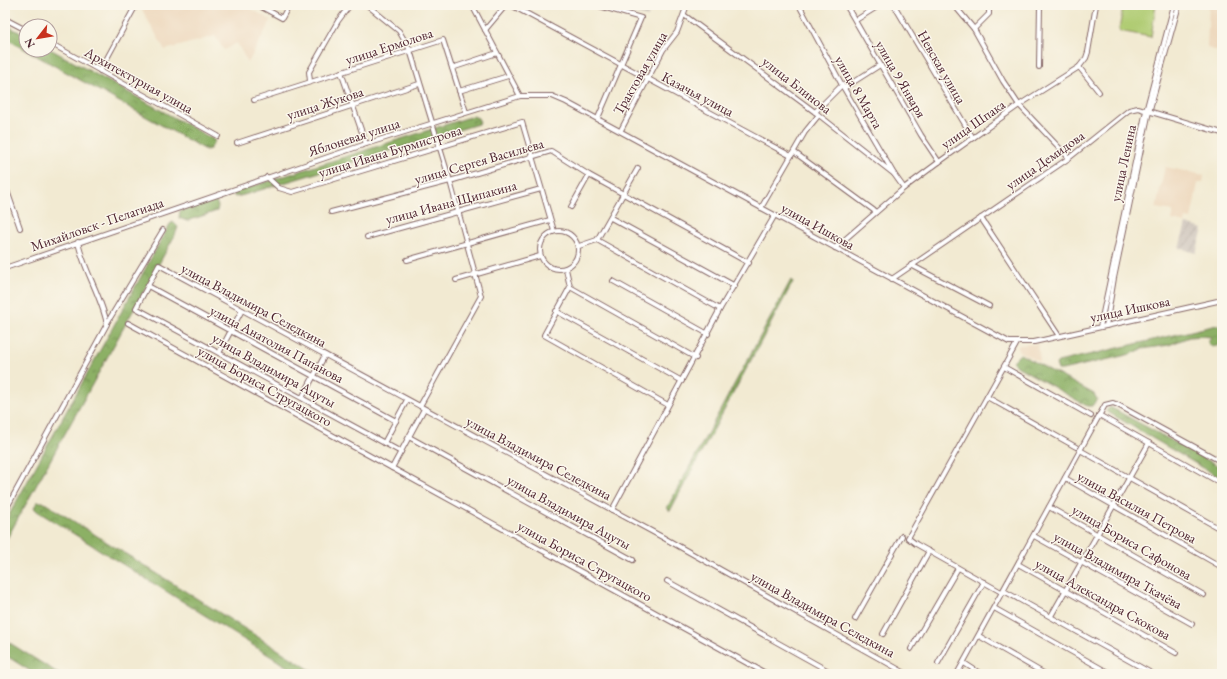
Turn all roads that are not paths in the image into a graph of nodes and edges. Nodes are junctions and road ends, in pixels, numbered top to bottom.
1 (136, 5) edge
2 (258, 5) edge
3 (289, 5) edge
4 (350, 5) edge
5 (367, 5) edge
6 (472, 5) edge
7 (506, 5) edge
8 (511, 5) edge
9 (596, 5) edge
10 (687, 5) edge
11 (799, 5) edge
12 (846, 5) edge
13 (880, 5) edge
14 (894, 5) edge
15 (954, 5) edge
16 (989, 5) edge
17 (1040, 5) edge
18 (1096, 5) edge
19 (1174, 5) edge
20 (1179, 5) edge
21 (684, 15) junction
22 (5, 19) edge
23 (856, 20) junction
24 (18, 26) edge
25 (974, 29) junction
26 (485, 30) junction
27 (58, 48) edge
28 (410, 50) junction
29 (497, 53) junction
30 (621, 65) junction
31 (880, 65) junction
32 (1039, 67) dead end
33 (1079, 67) junction
34 (452, 68) junction
35 (100, 71) junction
36 (341, 72) junction
37 (508, 76) junction
38 (648, 80) junction
39 (310, 81) junction
40 (419, 84) junction
41 (843, 87) junction
42 (460, 91) junction
43 (1099, 92) dead end
44 (520, 96) junction
45 (254, 100) dead end
46 (353, 105) junction
47 (1019, 105) junction
48 (1148, 111) junction
49 (466, 112) junction
50 (817, 114) junction
51 (598, 118) junction
52 (431, 123) junction
53 (621, 130) junction
54 (1222, 133) edge
55 (218, 136) dead end
56 (973, 138) junction
57 (237, 143) dead end
58 (366, 144) junction
59 (439, 146) junction
60 (794, 152) junction
61 (532, 156) junction
62 (791, 156) junction
63 (1069, 158) junction
64 (939, 162) junction
65 (638, 168) dead end
66 (894, 174) junction
67 (590, 175) junction
68 (267, 177) junction
69 (450, 181) junction
70 (5, 185) edge
71 (904, 188) junction
72 (541, 189) junction
73 (624, 193) junction
74 (196, 202) joint
75 (571, 207) dead end
76 (762, 208) junction
77 (459, 211) junction
78 (332, 212) dead end
79 (876, 212) junction
80 (775, 215) junction
81 (611, 218) junction
82 (981, 218) junction
83 (550, 220) junction
84 (20, 228) dead end
85 (163, 230) dead end
86 (554, 231) junction
87 (367, 237) dead end
88 (597, 240) junction
89 (78, 242) junction
90 (468, 242) junction
91 (579, 246) junction
92 (835, 248) junction
93 (540, 256) junction
94 (407, 260) dead end
95 (748, 263) junction
96 (911, 265) junction
97 (5, 268) edge
98 (566, 269) junction
99 (476, 274) junction
100 (892, 279) junction
101 (456, 280) dead end
102 (613, 281) dead end
103 (148, 286) junction
104 (735, 286) junction
105 (570, 287) junction
106 (1222, 300) edge
107 (989, 306) dead end
108 (720, 309) junction
109 (242, 310) junction
110 (556, 311) junction
111 (128, 323) dead end
112 (107, 324) junction
113 (1106, 326) junction
114 (1100, 327) junction
115 (231, 331) junction
116 (708, 334) junction
117 (1059, 336) junction
118 (1016, 343) junction
119 (219, 353) junction
120 (325, 355) junction
121 (696, 358) junction
122 (1004, 367) junction
123 (314, 376) junction
124 (682, 381) junction
125 (987, 397) junction
126 (302, 398) junction
127 (407, 400) junction
128 (668, 405) junction
129 (422, 408) junction
130 (1099, 415) junction
131 (1091, 416) dead end
132 (396, 421) junction
133 (409, 437) junction
134 (384, 443) junction
135 (1149, 443) junction
136 (1076, 447) dead end
137 (1080, 450) junction
138 (401, 452) junction
139 (1222, 462) edge
140 (392, 468) junction
141 (1065, 478) junction
142 (1130, 478) junction
143 (1222, 484) edge
144 (1113, 506) junction
145 (1049, 507) junction
146 (612, 510) junction
147 (5, 511) edge
148 (1222, 530) edge
149 (1098, 534) junction
150 (1034, 536) junction
151 (910, 540) junction
152 (929, 551) junction
153 (634, 560) dead end
154 (1082, 563) junction
155 (1018, 564) junction
156 (1220, 566) dead end
157 (958, 568) junction
158 (668, 581) dead end
159 (984, 582) junction
160 (1066, 591) junction
161 (1003, 592) junction
162 (1204, 595) dead end
163 (994, 608) junction
164 (1051, 616) junction
165 (855, 619) dead end
166 (1192, 624) dead end
167 (882, 634) dead end
168 (979, 636) junction
169 (911, 649) dead end
170 (1176, 653) dead end
171 (938, 663) dead end
172 (964, 663) junction
173 (767, 674) edge
174 (834, 674) edge
175 (907, 674) edge
176 (957, 674) edge
177 (981, 674) edge
178 (1045, 674) edge
179 (1110, 674) edge
180 (1153, 674) edge

1 - 35 street
2 - 3 street
4 - 39 street
5 - 28 street
6 - 26 street
7 - 26 street
8 - 30 street, Казачья улица
9 - 30 street, Трактовая улица
10 - 21 street, Трактовая улица
11 - 41 street, улица 8 Марта
12 - 23 street, улица 9 Января
13 - 23 street
14 - 56 street, Невская улица
15 - 25 street
16 - 25 street
17 - 32 street
18 - 33 street, улица Шпака
19 - 48 street, улица Ленина
20 - 48 street, улица Ленина
21 - 38 street, Трактовая улица
21 - 50 street, улица Блинова
22 - 24 street
23 - 31 street, улица 9 Января
25 - 47 street
26 - 29 street
27 - 35 street, Архитектурная улица
28 - 34 street, улица Ермолова
28 - 36 street, улица Ермолова
28 - 40 street
29 - 34 street
29 - 37 street
30 - 38 street, Казачья улица
30 - 51 street, Трактовая улица
31 - 41 street
31 - 64 street, улица 9 Января
33 - 43 street
33 - 47 street, улица Шпака
34 - 42 street
35 - 55 street, Архитектурная улица
36 - 39 street, улица Ермолова
36 - 46 street
37 - 42 street
37 - 44 street
38 - 53 street, Трактовая улица
38 - 62 street, Казачья улица
39 - 45 street, улица Ермолова
40 - 46 street, улица Жукова
40 - 52 street
41 - 50 street
41 - 66 street, улица 8 Марта
42 - 49 street
44 - 49 street, Яблоневая улица
44 - 51 street, улица Ишкова
46 - 57 street, улица Жукова
46 - 58 street
47 - 56 street, улица Шпака
47 - 63 street
48 - 54 street, улица Демидова
48 - 63 street, улица Демидова
48 - 113 street, улица Ленина
48 - 114 street, улица Ленина
49 - 52 street, Яблоневая улица
50 - 60 street
50 - 66 street, улица Блинова
51 - 53 street, улица Ишкова
52 - 58 street, Яблоневая улица
52 - 59 street
53 - 76 street, улица Ишкова
56 - 64 street, улица Шпака
58 - 68 street, Яблоневая улица
59 - 61 street, улица Ивана Бурмистрова
59 - 68 street, улица Ивана Бурмистрова
59 - 69 street
60 - 62 street
60 - 79 street
61 - 67 street, улица Сергея Васильева
61 - 69 street, улица Сергея Васильева
61 - 72 street
62 - 76 street
63 - 82 street, улица Демидова
64 - 71 street, улица Шпака
65 - 73 street
66 - 71 street, улица 8 Марта
67 - 73 street, улица Сергея Васильева
67 - 75 street
68 - 74 street, Яблоневая улица
69 - 77 street
69 - 78 street, улица Сергея Васильева
70 - 84 street
71 - 79 street, улица Шпака
72 - 77 street, улица Ивана Щипакина
72 - 83 street
73 - 81 street
73 - 95 street, улица Сергея Васильева
74 - 89 street, Михайловск - Пелагиада
76 - 80 street, улица Ишкова
77 - 87 street, улица Ивана Щипакина
77 - 90 street
79 - 92 street, улица Шпака
80 - 92 street, улица Ишкова
80 - 95 street
81 - 88 street
81 - 104 street
82 - 96 street, улица Демидова
82 - 117 street
83 - 86 street
83 - 90 street
85 - 112 street
86 - 91 street
86 - 93 street
88 - 91 street
88 - 108 street
89 - 97 street, Михайловск - Пелагиада
89 - 112 street
90 - 94 street
90 - 99 street
91 - 98 street
92 - 100 street, улица Ишкова
93 - 98 street
93 - 99 street
95 - 104 street
96 - 100 street, улица Демидова
96 - 107 street
98 - 105 street
99 - 101 street
99 - 129 street
100 - 118 street, улица Ишкова
102 - 116 street
103 - 109 street, улица Владимира Селедкина
103 - 115 street, улица Анатолия Папанова
103 - 119 street, улица Владимира Ацуты
104 - 108 street
105 - 110 street
105 - 121 street
106 - 113 street, улица Ишкова
108 - 116 street
109 - 115 street
109 - 120 street, улица Владимира Селедкина
110 - 124 street
110 - 128 street
111 - 140 street, улица Бориса Стругацкого
112 - 147 street
113 - 114 street, улица Ишкова
114 - 117 street, улица Ишкова
115 - 119 street
115 - 123 street, улица Анатолия Папанова
116 - 121 street
117 - 118 street, улица Ишкова
118 - 122 street
119 - 126 street, улица Владимира Ацуты
120 - 123 street
120 - 127 street, улица Владимира Селедкина
121 - 124 street
122 - 125 street
122 - 131 street
123 - 126 street
123 - 132 street, улица Анатолия Папанова
124 - 128 street
125 - 136 street
125 - 151 street
126 - 134 street, улица Владимира Ацуты
127 - 129 street, улица Владимира Селедкина
127 - 132 street
128 - 146 street
129 - 133 street
129 - 146 street, улица Владимира Селедкина
130 - 135 street
130 - 137 street
130 - 139 street
132 - 134 street
133 - 138 street
133 - 153 street, улица Владимира Ацуты
134 - 138 street, улица Владимира Ацуты
135 - 142 street
135 - 143 street
137 - 141 street
137 - 142 street
138 - 140 street
140 - 173 street, улица Бориса Стругацкого
141 - 144 street, улица Василия Петрова
141 - 145 street
142 - 144 street
142 - 148 street
144 - 149 street
144 - 156 street, улица Василия Петрова
145 - 149 street, улица Бориса Сафонова
145 - 150 street
146 - 175 street, улица Владимира Селедкина
149 - 154 street
149 - 162 street, улица Бориса Сафонова
150 - 154 street, улица Владимира Ткачёва
150 - 155 street
151 - 152 street
151 - 165 street
152 - 157 street
152 - 167 street
154 - 160 street
154 - 166 street, улица Владимира Ткачёва
155 - 160 street, улица Александра Скокова
155 - 161 street
157 - 159 street
157 - 169 street
158 - 174 street
159 - 161 street
159 - 171 street
160 - 164 street
160 - 170 street, улица Александра Скокова
161 - 163 street
161 - 164 street
163 - 168 street
163 - 179 street
164 - 180 street
168 - 172 street
168 - 178 street
172 - 176 street
172 - 177 street

